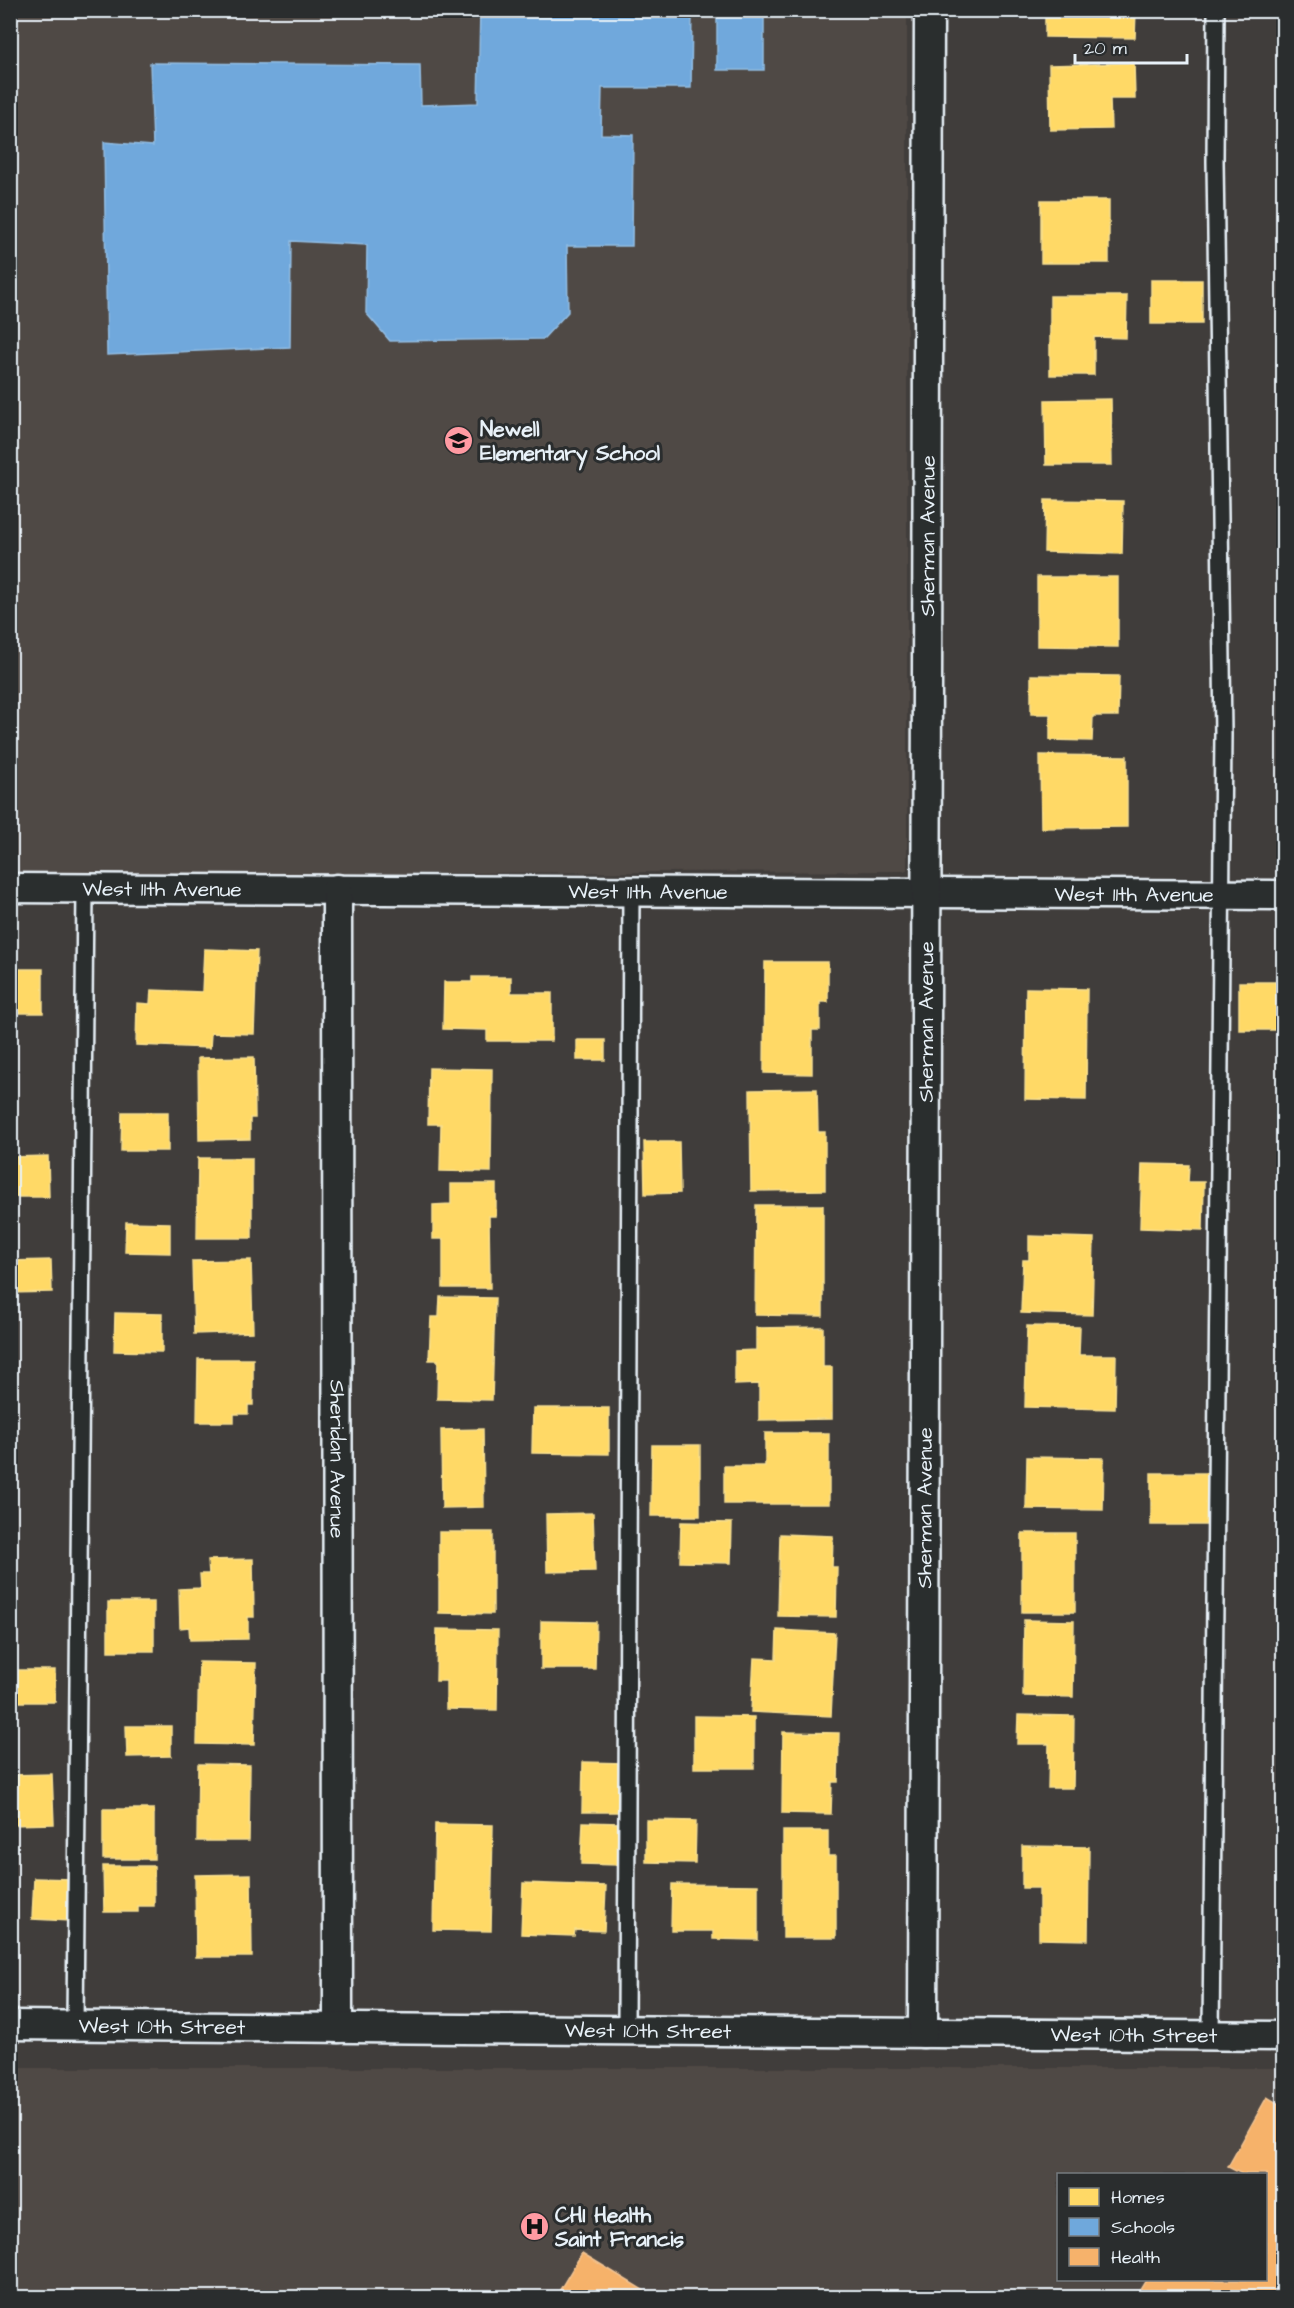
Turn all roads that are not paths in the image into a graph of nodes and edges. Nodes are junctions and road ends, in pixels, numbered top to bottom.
1 (929, 10) edge
2 (1216, 10) edge
3 (10, 888) edge
4 (86, 888) junction
5 (337, 890) junction
6 (631, 891) junction
7 (926, 892) junction
8 (1222, 894) junction
9 (1284, 895) edge
10 (10, 2025) edge
11 (75, 2026) junction
12 (338, 2028) junction
13 (626, 2030) junction
14 (923, 2033) junction
15 (1211, 2035) junction
16 (1284, 2036) edge

1 - 7 street, Sherman Avenue
2 - 8 lane
3 - 4 street, West 11th Avenue
4 - 5 street, West 11th Avenue
4 - 11 lane
5 - 6 street, West 11th Avenue
5 - 12 street, Sheridan Avenue
6 - 7 street, West 11th Avenue
6 - 13 lane
7 - 8 street, West 11th Avenue
7 - 14 street, Sherman Avenue
8 - 9 street, West 11th Avenue
8 - 15 lane
10 - 11 street, West 10th Street
11 - 12 street, West 10th Street
12 - 13 street, West 10th Street
13 - 14 street, West 10th Street
14 - 15 street, West 10th Street
15 - 16 street, West 10th Street

